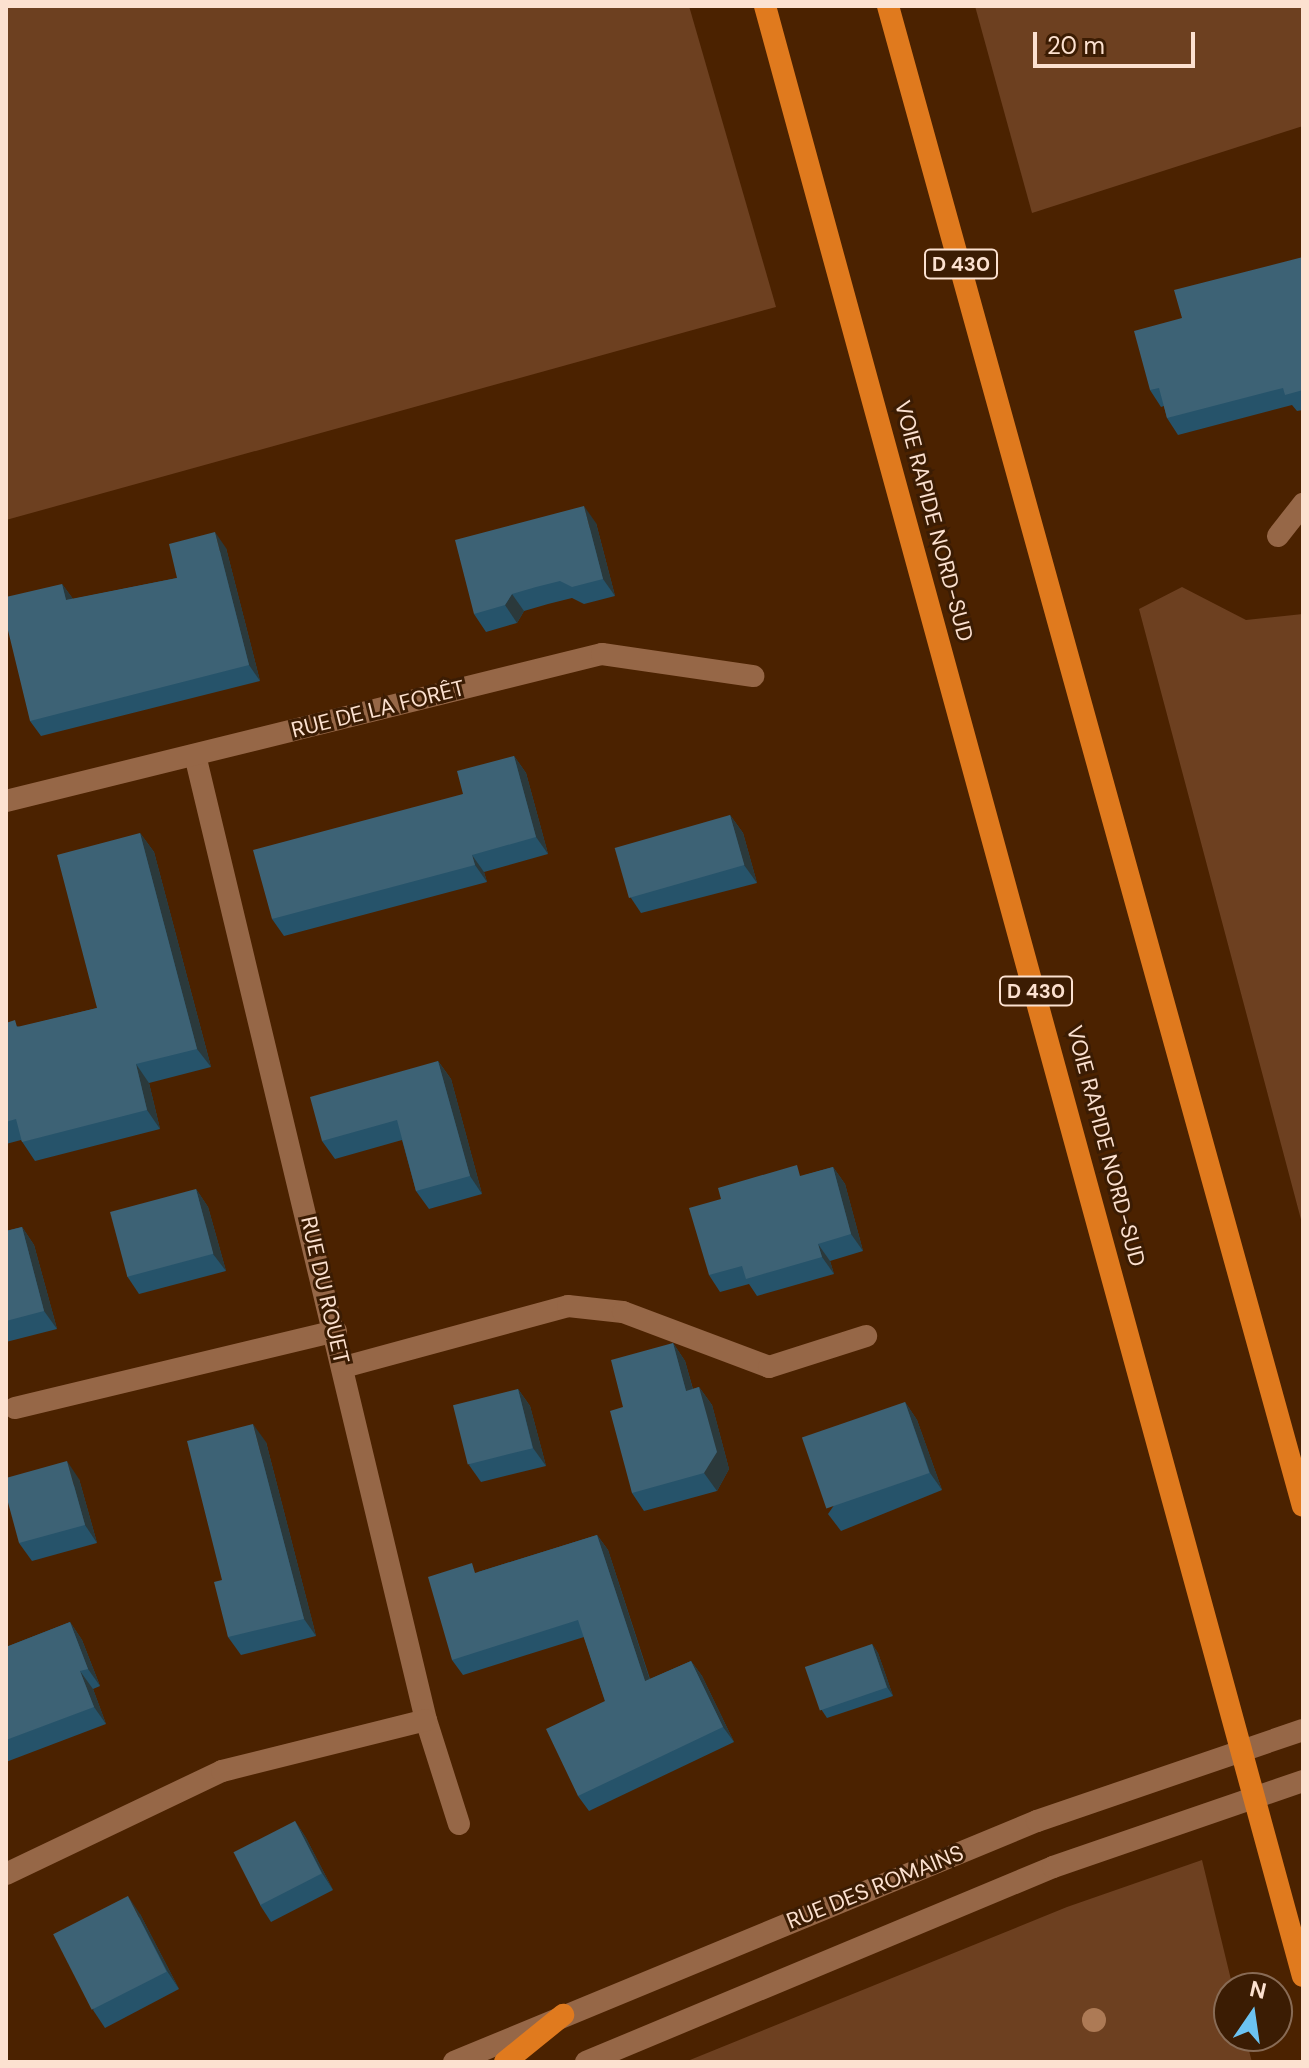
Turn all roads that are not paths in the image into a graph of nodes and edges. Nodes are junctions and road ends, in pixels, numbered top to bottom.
1 (765, 6) edge
2 (888, 6) edge
3 (1303, 504) edge
4 (1278, 536) dead end
5 (753, 676) dead end
6 (195, 755) junction
7 (6, 801) edge
8 (336, 1331) junction
9 (866, 1336) dead end
10 (344, 1367) junction
11 (15, 1408) dead end
12 (1303, 1506) edge
13 (426, 1720) junction
14 (1303, 1730) edge
15 (1303, 1781) edge
16 (459, 1824) dead end
17 (6, 1874) edge
18 (1303, 1976) edge
19 (563, 2015) junction
20 (454, 2062) edge
21 (505, 2062) edge
22 (586, 2062) edge

1 - 18 highway, VOIE RAPIDE NORD-SUD / D 430
2 - 12 highway, D 430
3 - 4 street
5 - 6 street, RUE DE LA FORÊT
6 - 7 street, RUE DE LA FORÊT
6 - 8 street, RUE DU ROUET
8 - 10 street, RUE DU ROUET
8 - 11 street
9 - 10 street
10 - 13 street, RUE DU ROUET
13 - 16 street, RUE DU ROUET
13 - 17 street
14 - 19 street, RUE DES ROMAINS
15 - 22 street
19 - 20 street, RUE DES ROMAINS
19 - 21 highway

